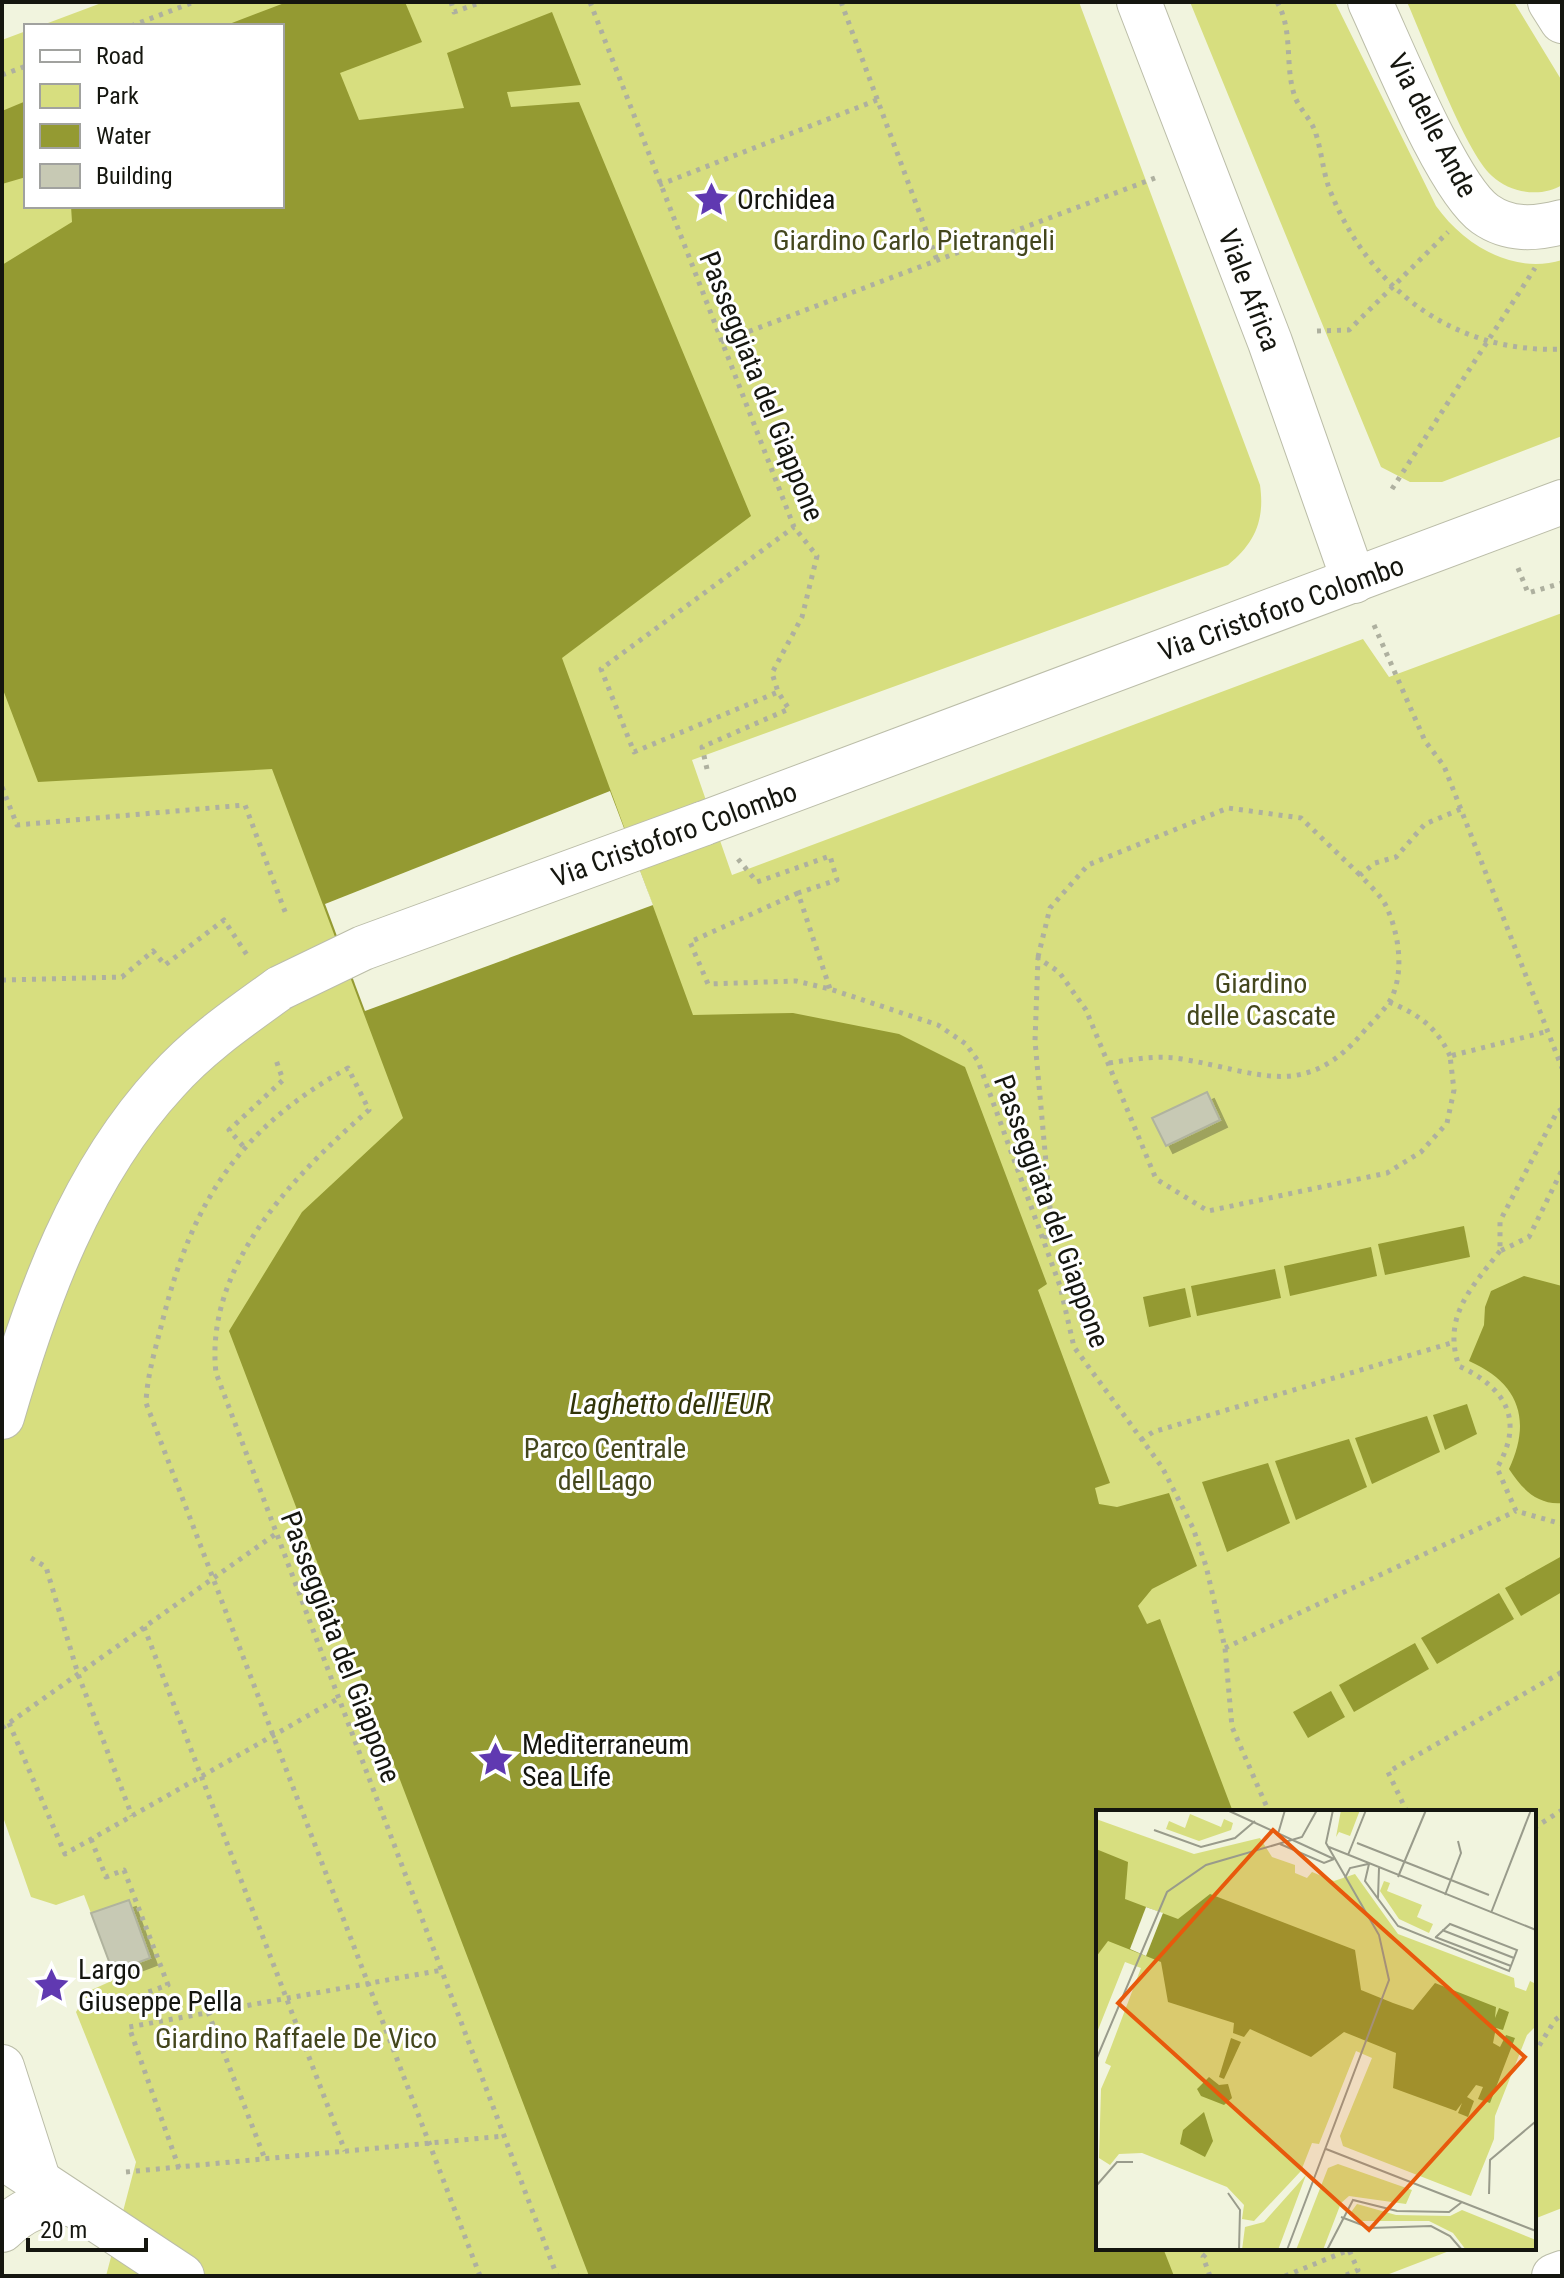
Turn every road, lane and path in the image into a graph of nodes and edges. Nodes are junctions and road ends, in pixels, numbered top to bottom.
1 (194, 2) edge
2 (451, 2) edge
3 (482, 2) edge
4 (590, 2) edge
5 (841, 2) edge
6 (1139, 2) edge
7 (1277, 2) edge
8 (1370, 2) edge
9 (1550, 2) edge
10 (1562, 21) edge
11 (136, 24) edge
12 (24, 67) edge
13 (2, 75) edge
14 (877, 100) junction
15 (1155, 178) dead end
16 (659, 185) junction
17 (1457, 223) dead end
18 (1552, 240) edge
19 (937, 260) junction
20 (1391, 288) junction
21 (1317, 331) dead end
22 (1489, 339) junction
23 (721, 342) junction
24 (1562, 349) edge
25 (1392, 489) dead end
26 (1562, 502) edge
27 (794, 527) junction
28 (1518, 568) dead end
29 (1354, 581) junction
30 (1562, 583) edge
31 (1374, 625) dead end
32 (778, 692) junction
33 (707, 769) dead end
34 (2, 787) edge
35 (1461, 809) junction
36 (738, 859) dead end
37 (1360, 875) junction
38 (798, 893) junction
39 (287, 917) dead end
40 (247, 955) dead end
41 (1038, 958) junction
42 (2, 980) edge
43 (830, 989) junction
44 (1389, 1002) junction
45 (1545, 1032) junction
46 (1450, 1056) junction
47 (276, 1060) dead end
48 (1109, 1063) junction
49 (1562, 1068) edge
50 (1562, 1109) edge
51 (243, 1146) junction
52 (1562, 1170) edge
53 (1045, 1242) junction
54 (1500, 1251) junction
55 (1451, 1343) junction
56 (2, 1417) edge
57 (1141, 1440) junction
58 (1516, 1511) junction
59 (1562, 1524) edge
60 (277, 1533) junction
61 (31, 1558) dead end
62 (213, 1578) junction
63 (144, 1627) junction
64 (1225, 1648) junction
65 (1562, 1672) edge
66 (78, 1674) junction
67 (339, 1698) junction
68 (9, 1723) junction
69 (2, 1728) edge
70 (273, 1735) junction
71 (201, 1776) junction
72 (1268, 1810) edge
73 (1406, 1810) edge
74 (1562, 1810) edge
75 (132, 1816) junction
76 (1536, 1827) edge
77 (91, 1839) junction
78 (442, 1970) junction
79 (367, 1983) junction
80 (285, 1998) junction
81 (208, 2012) junction
82 (1562, 2015) edge
83 (159, 2021) junction
84 (1536, 2051) edge
85 (2, 2067) edge
86 (504, 2136) junction
87 (427, 2143) junction
88 (345, 2151) junction
89 (2, 2157) edge
90 (265, 2159) junction
91 (179, 2168) junction
92 (126, 2172) dead end
93 (54, 2193) junction
94 (2, 2230) edge
95 (1210, 2250) edge
96 (1347, 2250) edge
97 (1349, 2250) edge
98 (1562, 2273) edge
99 (182, 2276) edge
100 (480, 2276) edge
101 (557, 2276) edge
102 (1210, 2276) edge
103 (1285, 2276) edge
104 (1344, 2276) edge
105 (1554, 2276) edge

1 - 11 path
2 - 3 path
4 - 16 path, Passeggiata del Giappone
5 - 14 path
6 - 29 main road, Viale Africa
7 - 20 path
8 - 18 main road, Via delle Ande
9 - 10 main road
12 - 13 path
14 - 16 path
14 - 19 path
15 - 19 path
16 - 23 path, Passeggiata del Giappone
17 - 20 path
18 - 22 path
19 - 23 path
20 - 21 path
20 - 22 path
22 - 24 path
22 - 25 path
23 - 27 path, Passeggiata del Giappone
26 - 29 main road, Via Cristoforo Colombo
27 - 32 path, Passeggiata del Giappone
27 - 32 path
28 - 30 path
29 - 56 main road, Via Cristoforo Colombo, bridge
31 - 35 path
32 - 33 path
34 - 39 path
35 - 37 path
35 - 45 path
36 - 38 path
37 - 41 path
37 - 44 path
38 - 43 path
38 - 43 path, Passeggiata del Giappone
40 - 42 path
41 - 48 path
41 - 53 path
43 - 53 path, Passeggiata del Giappone
44 - 46 path
44 - 48 path
45 - 46 path
45 - 49 path
46 - 48 path
47 - 51 path
50 - 54 path
51 - 60 path, Passeggiata del Giappone
51 - 62 path
52 - 54 path
53 - 57 path, Passeggiata del Giappone
54 - 55 path
55 - 57 path
55 - 58 path
57 - 64 path, Passeggiata del Giappone
58 - 59 path
58 - 64 path
60 - 62 path
60 - 67 path, Passeggiata del Giappone
61 - 66 path
62 - 63 path
62 - 70 path
63 - 66 path
63 - 71 path
64 - 72 path
65 - 73 path
66 - 68 path
66 - 75 path
67 - 70 path
67 - 78 path, Passeggiata del Giappone
68 - 69 path
68 - 77 path
70 - 71 path
70 - 79 path
71 - 75 path
71 - 80 path
74 - 76 path
75 - 77 path
77 - 83 path
78 - 79 path
78 - 86 path, Passeggiata del Giappone
79 - 80 path
79 - 87 path
80 - 81 path
80 - 88 path
81 - 83 path
81 - 90 path
82 - 84 path
83 - 91 path
85 - 93 main road
86 - 87 path
86 - 101 path, Passeggiata del Giappone
87 - 88 path
87 - 100 path
88 - 90 path
89 - 93 main road
90 - 91 path
91 - 92 path
93 - 94 main road
93 - 99 main road
95 - 102 path
96 - 103 path
97 - 104 path
98 - 105 main road

